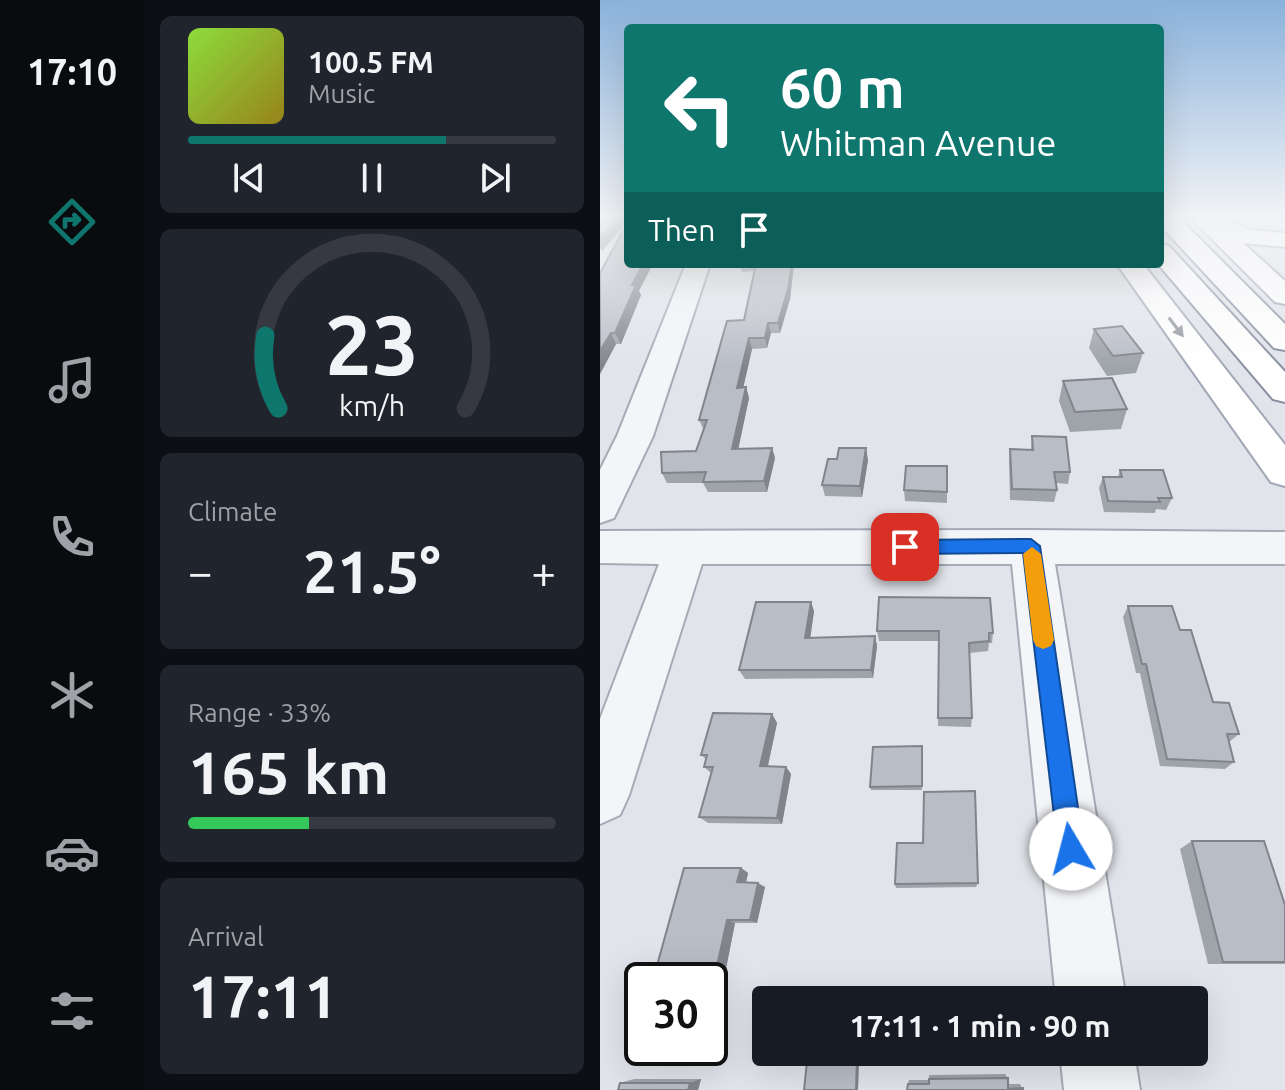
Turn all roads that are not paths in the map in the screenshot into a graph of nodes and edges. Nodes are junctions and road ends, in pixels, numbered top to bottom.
1 (1173, 266) edge
2 (1212, 266) edge
3 (1253, 266) edge
4 (1271, 266) edge
5 (697, 268) edge
6 (1133, 268) edge
7 (1282, 293) edge
8 (1285, 341) edge
9 (1285, 392) edge
10 (1285, 472) edge
11 (600, 508) edge
12 (1031, 546) junction
13 (600, 547) edge
14 (686, 548) junction
15 (1285, 548) edge
16 (600, 795) edge
17 (1089, 986) edge
18 (1099, 1066) edge
19 (1102, 1090) edge

1 - 9 main road
2 - 8 main road
3 - 7 main road
4 - 7 main road
5 - 11 street
6 -> 10 main road
12 - 14 street
12 - 15 street
12 - 17 street
13 - 14 street
14 - 16 street
18 - 19 street

